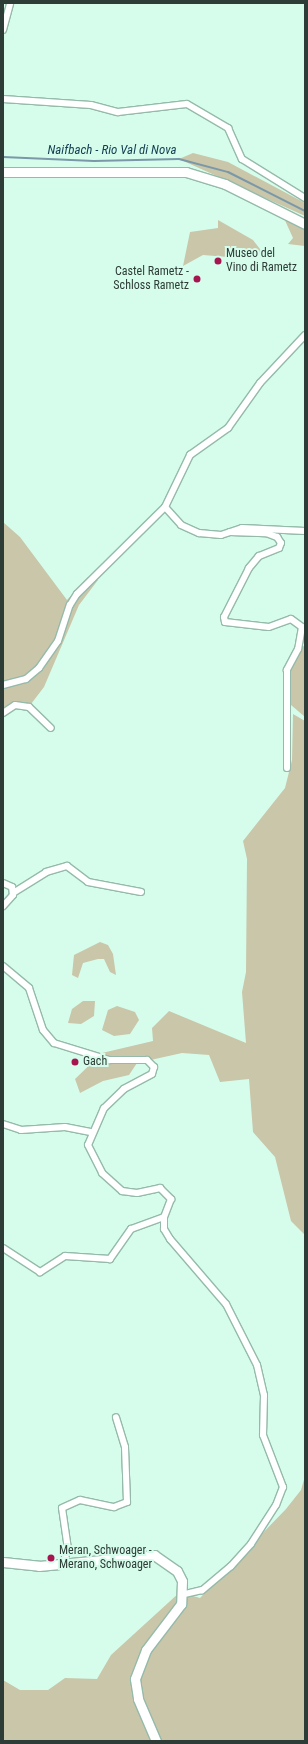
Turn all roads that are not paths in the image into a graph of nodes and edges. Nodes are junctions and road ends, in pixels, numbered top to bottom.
1 (10, 3) edge
2 (3, 30) edge
3 (3, 99) edge
4 (3, 172) edge
5 (305, 198) edge
6 (305, 224) edge
7 (305, 336) edge
8 (165, 507) junction
9 (230, 532) junction
10 (305, 532) edge
11 (3, 685) edge
12 (3, 713) edge
13 (50, 728) dead end
14 (287, 768) dead end
15 (3, 883) edge
16 (141, 892) dead end
17 (13, 893) junction
18 (3, 906) edge
19 (3, 966) edge
20 (3, 1124) edge
21 (91, 1132) junction
22 (164, 1218) junction
23 (3, 1248) edge
24 (116, 1416) dead end
25 (3, 1562) edge
26 (63, 1563) junction
27 (184, 1594) junction
28 (156, 1741) edge

1 - 2 street
3 - 5 street
4 - 6 main road
7 - 8 street
8 - 9 street
8 - 11 street
9 - 10 street
9 - 14 street
12 - 13 street
15 - 17 street
16 - 17 street
17 - 18 street
19 - 21 street
20 - 21 street
21 - 22 street
22 - 23 street
22 - 27 street
24 - 26 street
25 - 26 main road
26 - 27 main road
27 - 28 main road

